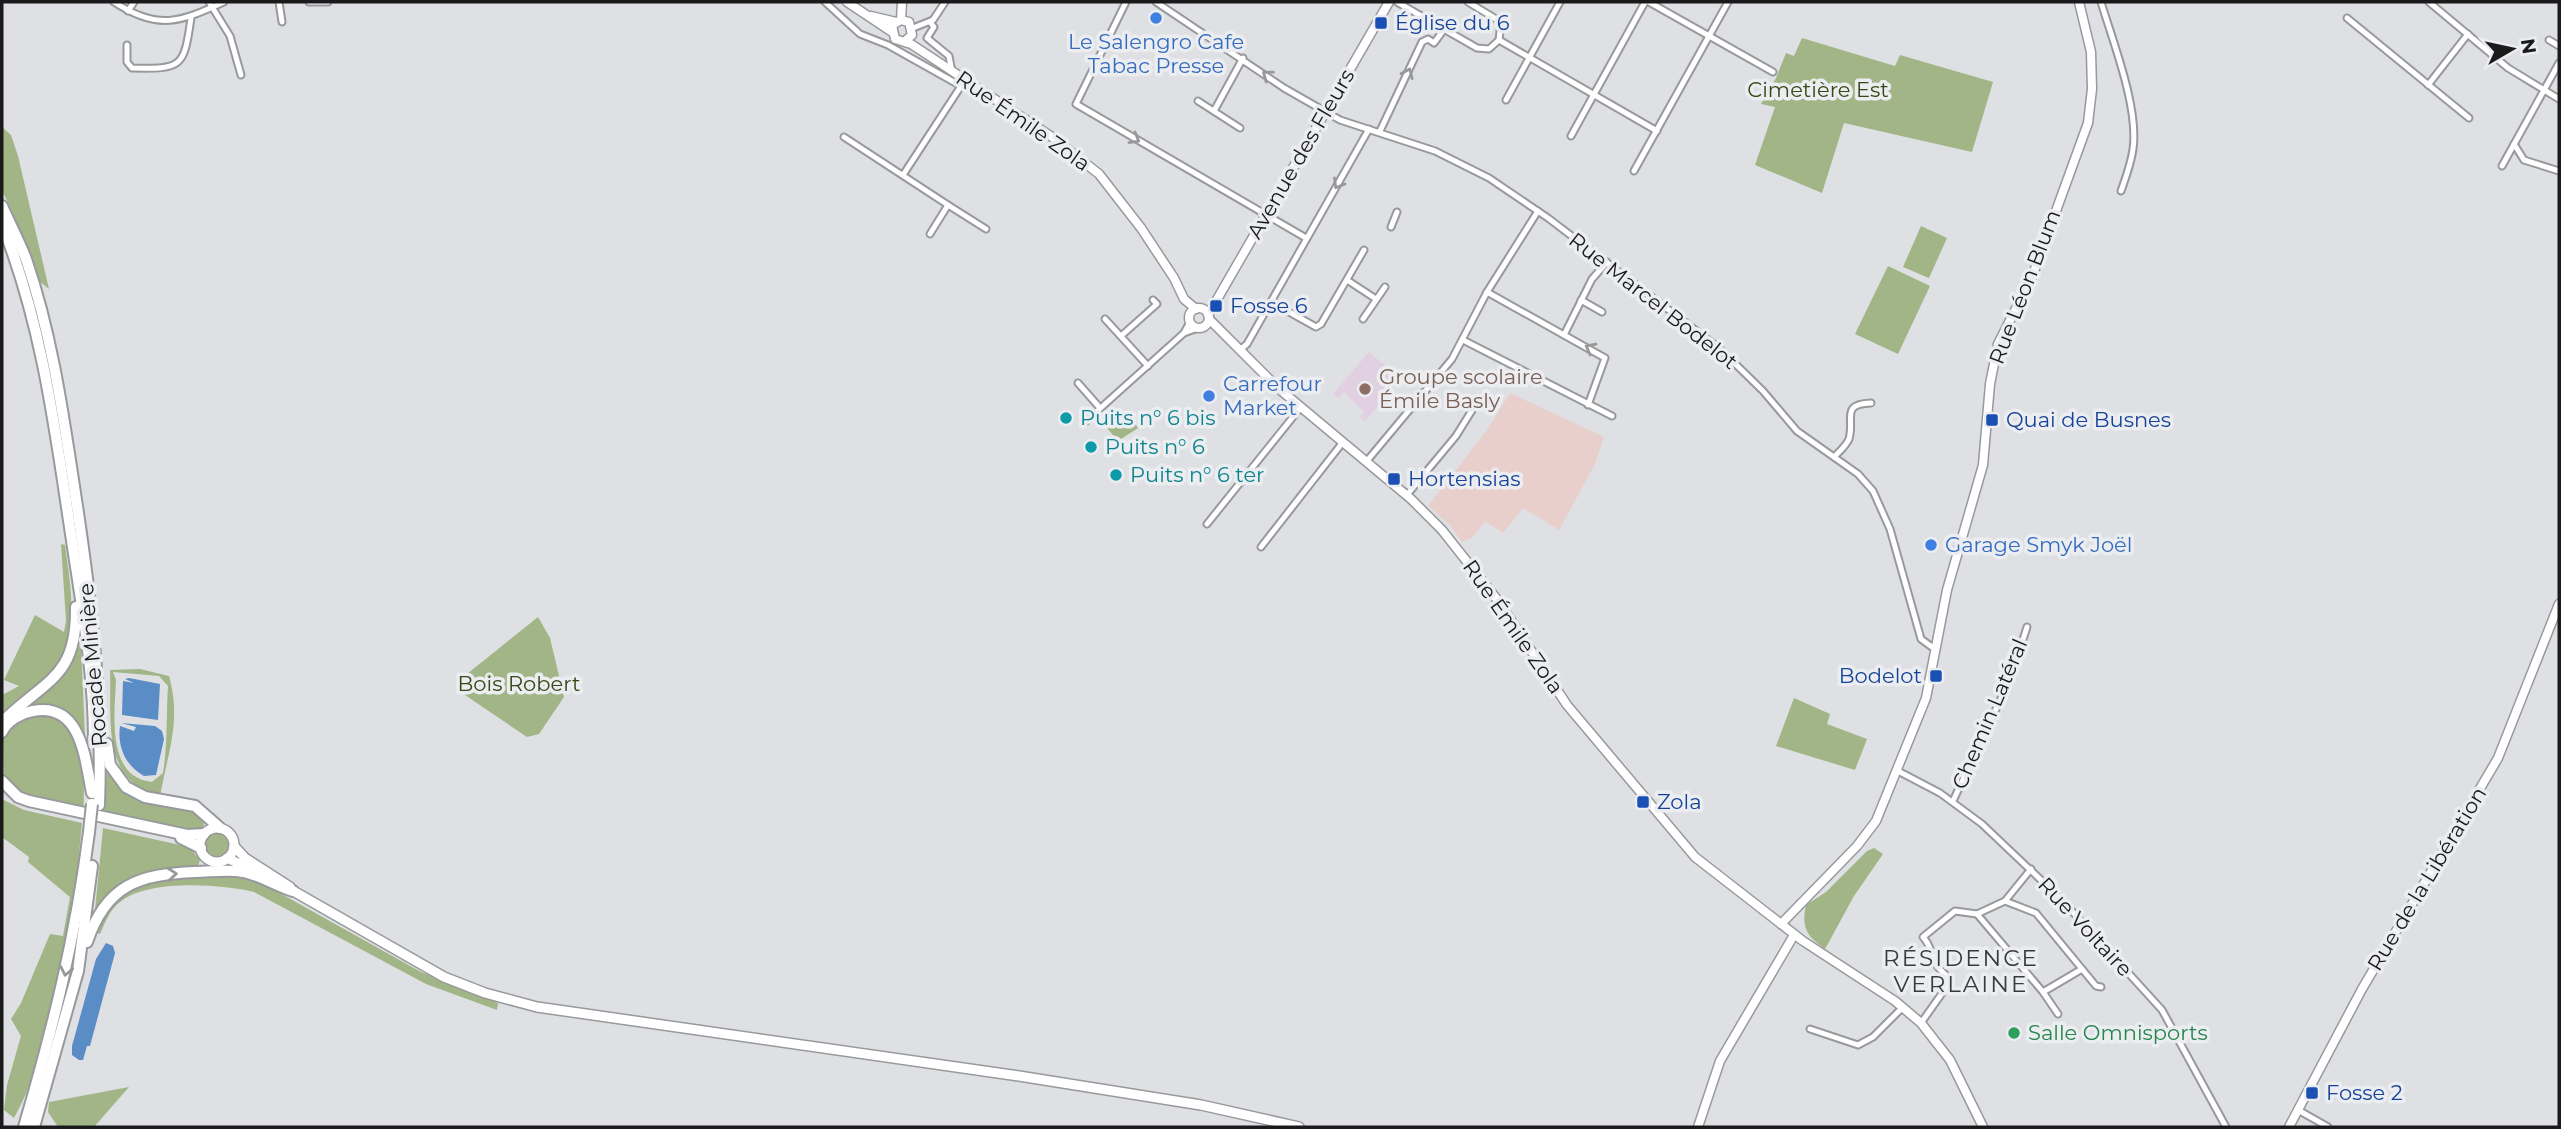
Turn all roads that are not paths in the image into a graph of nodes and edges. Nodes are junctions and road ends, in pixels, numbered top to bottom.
1 (114, 2) edge
2 (134, 2) edge
3 (224, 2) edge
4 (279, 2) edge
5 (309, 2) edge
6 (328, 2) edge
7 (825, 2) edge
8 (847, 2) edge
9 (902, 2) edge
10 (945, 2) edge
11 (1126, 2) edge
12 (1156, 2) edge
13 (1389, 2) edge
14 (1397, 2) edge
15 (1468, 2) edge
16 (1560, 2) edge
17 (1647, 2) edge
18 (1728, 2) edge
19 (2079, 2) edge
20 (2101, 2) edge
21 (2429, 2) edge
22 (210, 4) edge
23 (1476, 4) edge
24 (128, 11) junction
25 (866, 15) junction
26 (191, 18) junction
27 (2347, 18) dead end
28 (899, 21) junction
29 (282, 22) dead end
30 (930, 22) junction
31 (1445, 29) junction
32 (913, 31) junction
33 (892, 32) junction
34 (2468, 34) junction
35 (1709, 36) junction
36 (1499, 40) junction
37 (2549, 40) dead end
38 (900, 44) junction
39 (127, 46) dead end
40 (2559, 46) edge
41 (1243, 58) junction
42 (1528, 58) junction
43 (937, 61) junction
44 (2559, 63) edge
45 (952, 72) junction
46 (1773, 72) dead end
47 (241, 75) dead end
48 (963, 83) junction
49 (2428, 85) junction
50 (2543, 90) junction
51 (1594, 94) junction
52 (2559, 99) edge
53 (1506, 100) dead end
54 (1198, 101) dead end
55 (1214, 111) junction
56 (1325, 112) junction
57 (2469, 118) dead end
58 (1240, 128) dead end
59 (1369, 129) junction
60 (1380, 131) junction
61 (1657, 131) junction
62 (1571, 136) dead end
63 (844, 137) dead end
64 (2514, 144) junction
65 (2502, 166) dead end
66 (1634, 171) dead end
67 (2559, 171) edge
68 (903, 175) junction
69 (2121, 191) dead end
70 (948, 205) junction
71 (2, 206) edge
72 (1538, 211) junction
73 (1397, 212) dead end
74 (1265, 215) junction
75 (2, 224) edge
76 (1391, 227) dead end
77 (986, 229) dead end
78 (930, 234) dead end
79 (1306, 239) junction
80 (1364, 250) dead end
81 (1607, 262) junction
82 (1347, 280) junction
83 (1385, 287) dead end
84 (1487, 292) junction
85 (1376, 299) junction
86 (1153, 300) dead end
87 (1581, 300) junction
88 (1271, 302) junction
89 (1602, 312) dead end
90 (1201, 317) junction
91 (1105, 319) dead end
92 (1363, 319) dead end
93 (1564, 335) junction
94 (1121, 337) junction
95 (1463, 340) junction
96 (1241, 349) junction
97 (1148, 366) junction
98 (1078, 383) dead end
99 (1479, 399) dead end
100 (1871, 403) dead end
101 (1588, 405) junction
102 (1301, 407) junction
103 (1100, 408) junction
104 (1612, 416) dead end
105 (1085, 422) dead end
106 (1343, 442) junction
107 (1834, 457) junction
108 (1366, 462) junction
109 (1406, 496) junction
110 (1207, 524) dead end
111 (81, 530) junction
112 (72, 541) junction
113 (1261, 547) dead end
114 (2559, 604) edge
115 (2027, 627) dead end
116 (1936, 650) junction
117 (2, 722) edge
118 (2, 732) edge
119 (1898, 771) junction
120 (2, 781) edge
121 (2, 789) edge
122 (94, 800) junction
123 (1952, 801) junction
124 (220, 828) junction
125 (92, 832) junction
126 (204, 834) junction
127 (234, 846) junction
128 (201, 848) junction
129 (227, 858) junction
130 (2031, 869) junction
131 (293, 891) junction
132 (2005, 901) junction
133 (1977, 914) junction
134 (1782, 924) junction
135 (1794, 935) junction
136 (2082, 969) junction
137 (78, 971) junction
138 (2101, 987) dead end
139 (2043, 992) junction
140 (1903, 1007) junction
141 (2058, 1014) dead end
142 (1921, 1023) junction
143 (1810, 1029) dead end
144 (2298, 1110) junction
145 (24, 1127) edge
146 (35, 1127) edge
147 (1298, 1127) edge
148 (1698, 1127) edge
149 (1983, 1127) edge
150 (2226, 1127) edge
151 (2289, 1127) edge
152 (2328, 1127) edge

1 - 24 street
2 - 24 street
3 - 22 street
4 - 29 street
5 - 6 street
7 - 38 street
8 - 25 street
9 - 28 street
10 - 30 street
11 -> 74 street
12 - 41 street, Rue Marcel Bodelot
13 - 56 street, Avenue des Fleurs
14 - 31 street
15 - 23 street
16 - 42 street
17 - 35 street
17 - 51 street
18 - 35 street
19 - 116 street, Rue Léon Blum
20 - 69 street
21 - 34 street
22 - 26 street
22 - 47 street
23 - 36 street
24 - 26 street
25 - 28 street
25 - 33 street
26 - 39 street
27 - 49 street
28 - 32 street
28 - 33 street
30 - 32 street
30 - 45 street
31 - 36 street
60 -> 31 street
32 - 38 street
32 - 43 street
33 - 38 street
34 - 49 street
34 - 50 street
35 - 46 street
35 - 61 street
36 - 42 street
37 - 40 street
38 - 43 street
38 - 48 street
41 - 55 street
56 -> 41 street, Rue Marcel Bodelot
42 - 51 street
42 - 53 street
43 - 45 street, Rue Émile Zola
44 - 50 street
45 - 48 street, Rue Émile Zola
48 - 68 street
48 - 90 street, Rue Émile Zola
49 - 57 street
50 - 52 street
50 - 64 street
51 - 61 street
51 - 62 street
54 - 55 street
55 - 58 street
56 - 59 street, Rue Marcel Bodelot
56 - 74 street, Avenue des Fleurs
59 - 60 street, Rue Marcel Bodelot
59 -> 79 street
60 - 72 street, Rue Marcel Bodelot
61 - 66 street
63 - 68 street
64 - 65 street
64 - 67 street
68 - 70 street
70 - 77 street
70 - 78 street
71 - 111 highway, Rocade Minière
72 - 81 street, Rue Marcel Bodelot
72 - 84 street
73 - 76 street
74 - 79 street
74 - 90 street, Avenue des Fleurs
75 - 112 highway, Rocade Minière
79 - 88 street
80 - 82 street
81 - 87 street
81 - 107 street, Rue Marcel Bodelot
82 - 85 street
82 - 88 street
83 - 85 street
84 - 93 street
84 - 95 street
85 - 92 street
86 - 94 street
87 - 89 street
87 - 93 street
88 - 96 street
90 - 96 street, Rue Émile Zola
90 - 97 street
91 - 94 street
101 -> 93 street
94 - 97 street
95 - 101 street
95 - 108 street
96 - 102 street, Rue Émile Zola
97 - 103 street
98 - 103 street
99 - 109 street
100 - 107 street
101 - 104 street
102 - 106 street, Rue Émile Zola
102 - 110 street
103 - 105 street
106 - 108 street, Rue Émile Zola
106 - 113 street
107 - 116 street, Rue Marcel Bodelot
108 - 109 street, Rue Émile Zola
109 - 134 street, Rue Émile Zola
111 - 122 highway, Rocade Minière
111 - 124 highway
112 - 117 highway
112 - 122 highway, Rocade Minière
114 - 144 street, Rue de la Libération
115 - 123 street, Chemin Latéral
116 - 119 street, Rue Léon Blum
118 - 122 highway
119 - 123 street, Rue Voltaire
119 - 134 street, Rue Léon Blum
120 - 126 highway
121 - 128 highway
122 - 125 highway, Rocade Minière, bridge
123 - 130 street, Rue Voltaire
124 - 126 main road
124 - 127 main road
125 - 137 highway, Rocade Minière
125 -> 145 highway, Rocade Minière
126 - 128 main road
127 - 129 main road
127 - 131 main road
128 - 129 main road
129 - 131 main road
130 - 132 street
130 - 150 street, Rue Voltaire
137 -> 131 highway
131 - 147 main road
132 - 133 street
132 - 136 street
133 - 139 street
133 - 142 street
134 - 135 street, Rue Émile Zola
135 - 140 street, Rue Émile Zola
135 - 148 street
136 - 138 street
136 - 139 street
137 - 146 highway, Rocade Minière
139 - 141 street
140 - 142 street, Rue Émile Zola
140 - 143 street
142 - 149 street, Rue Émile Zola
144 - 151 street, Rue de la Libération
144 - 152 street

